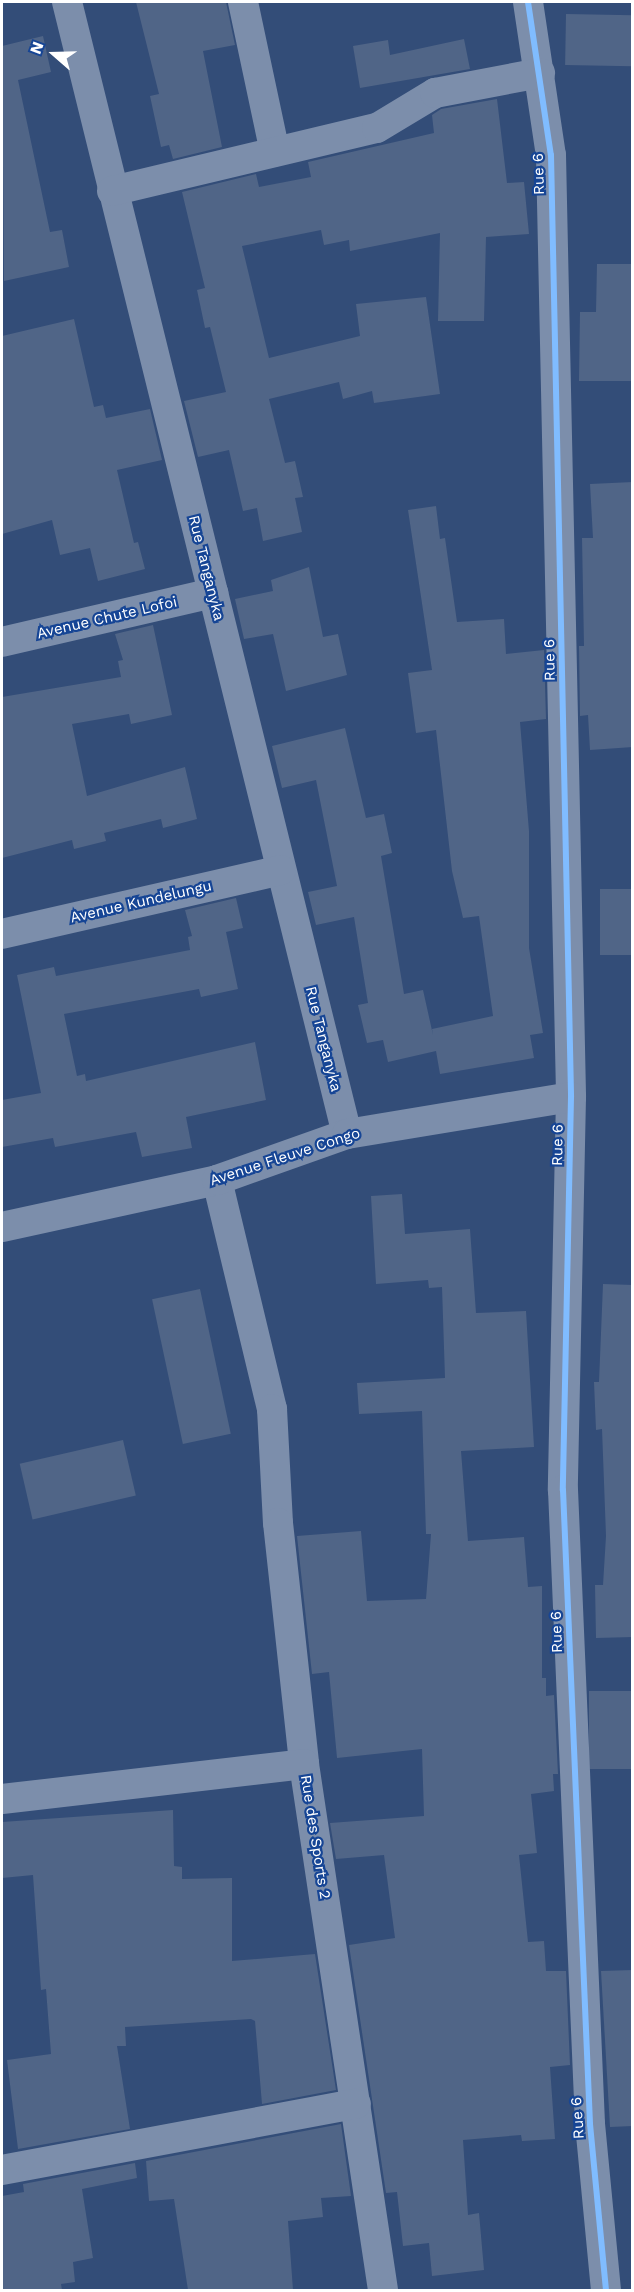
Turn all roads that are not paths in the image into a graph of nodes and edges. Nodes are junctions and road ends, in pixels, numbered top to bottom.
1 (67, 2) edge
2 (243, 2) edge
3 (528, 2) edge
4 (540, 73) junction
5 (275, 152) junction
6 (112, 191) junction
7 (213, 594) junction
8 (2, 642) edge
9 (281, 870) junction
10 (2, 934) edge
11 (571, 1098) junction
12 (347, 1134) junction
13 (217, 1179) junction
14 (2, 1227) edge
15 (304, 1764) junction
16 (2, 1799) edge
17 (356, 2104) junction
18 (2, 2170) edge
19 (383, 2290) edge
20 (606, 2290) edge

1 - 6 street, Rue Tanganyka
2 - 5 street
3 - 4 street, Rue 6
4 - 5 street
4 - 11 street, Rue 6
5 - 6 street
6 - 7 street, Rue Tanganyka
7 - 8 street, Avenue Chute Lofoi
7 - 9 street, Rue Tanganyka
9 - 10 street, Avenue Kundelungu
9 - 12 street, Rue Tanganyka
11 - 12 street, Avenue Fleuve Congo
11 - 20 street, Rue 6
12 - 13 street, Avenue Fleuve Congo
13 - 14 street, Avenue Fleuve Congo
13 - 15 street
15 - 16 street, Rue des Sports 2
15 - 17 street, Rue des Sports 2
17 - 18 street
17 - 19 street, Rue des Sports 2

